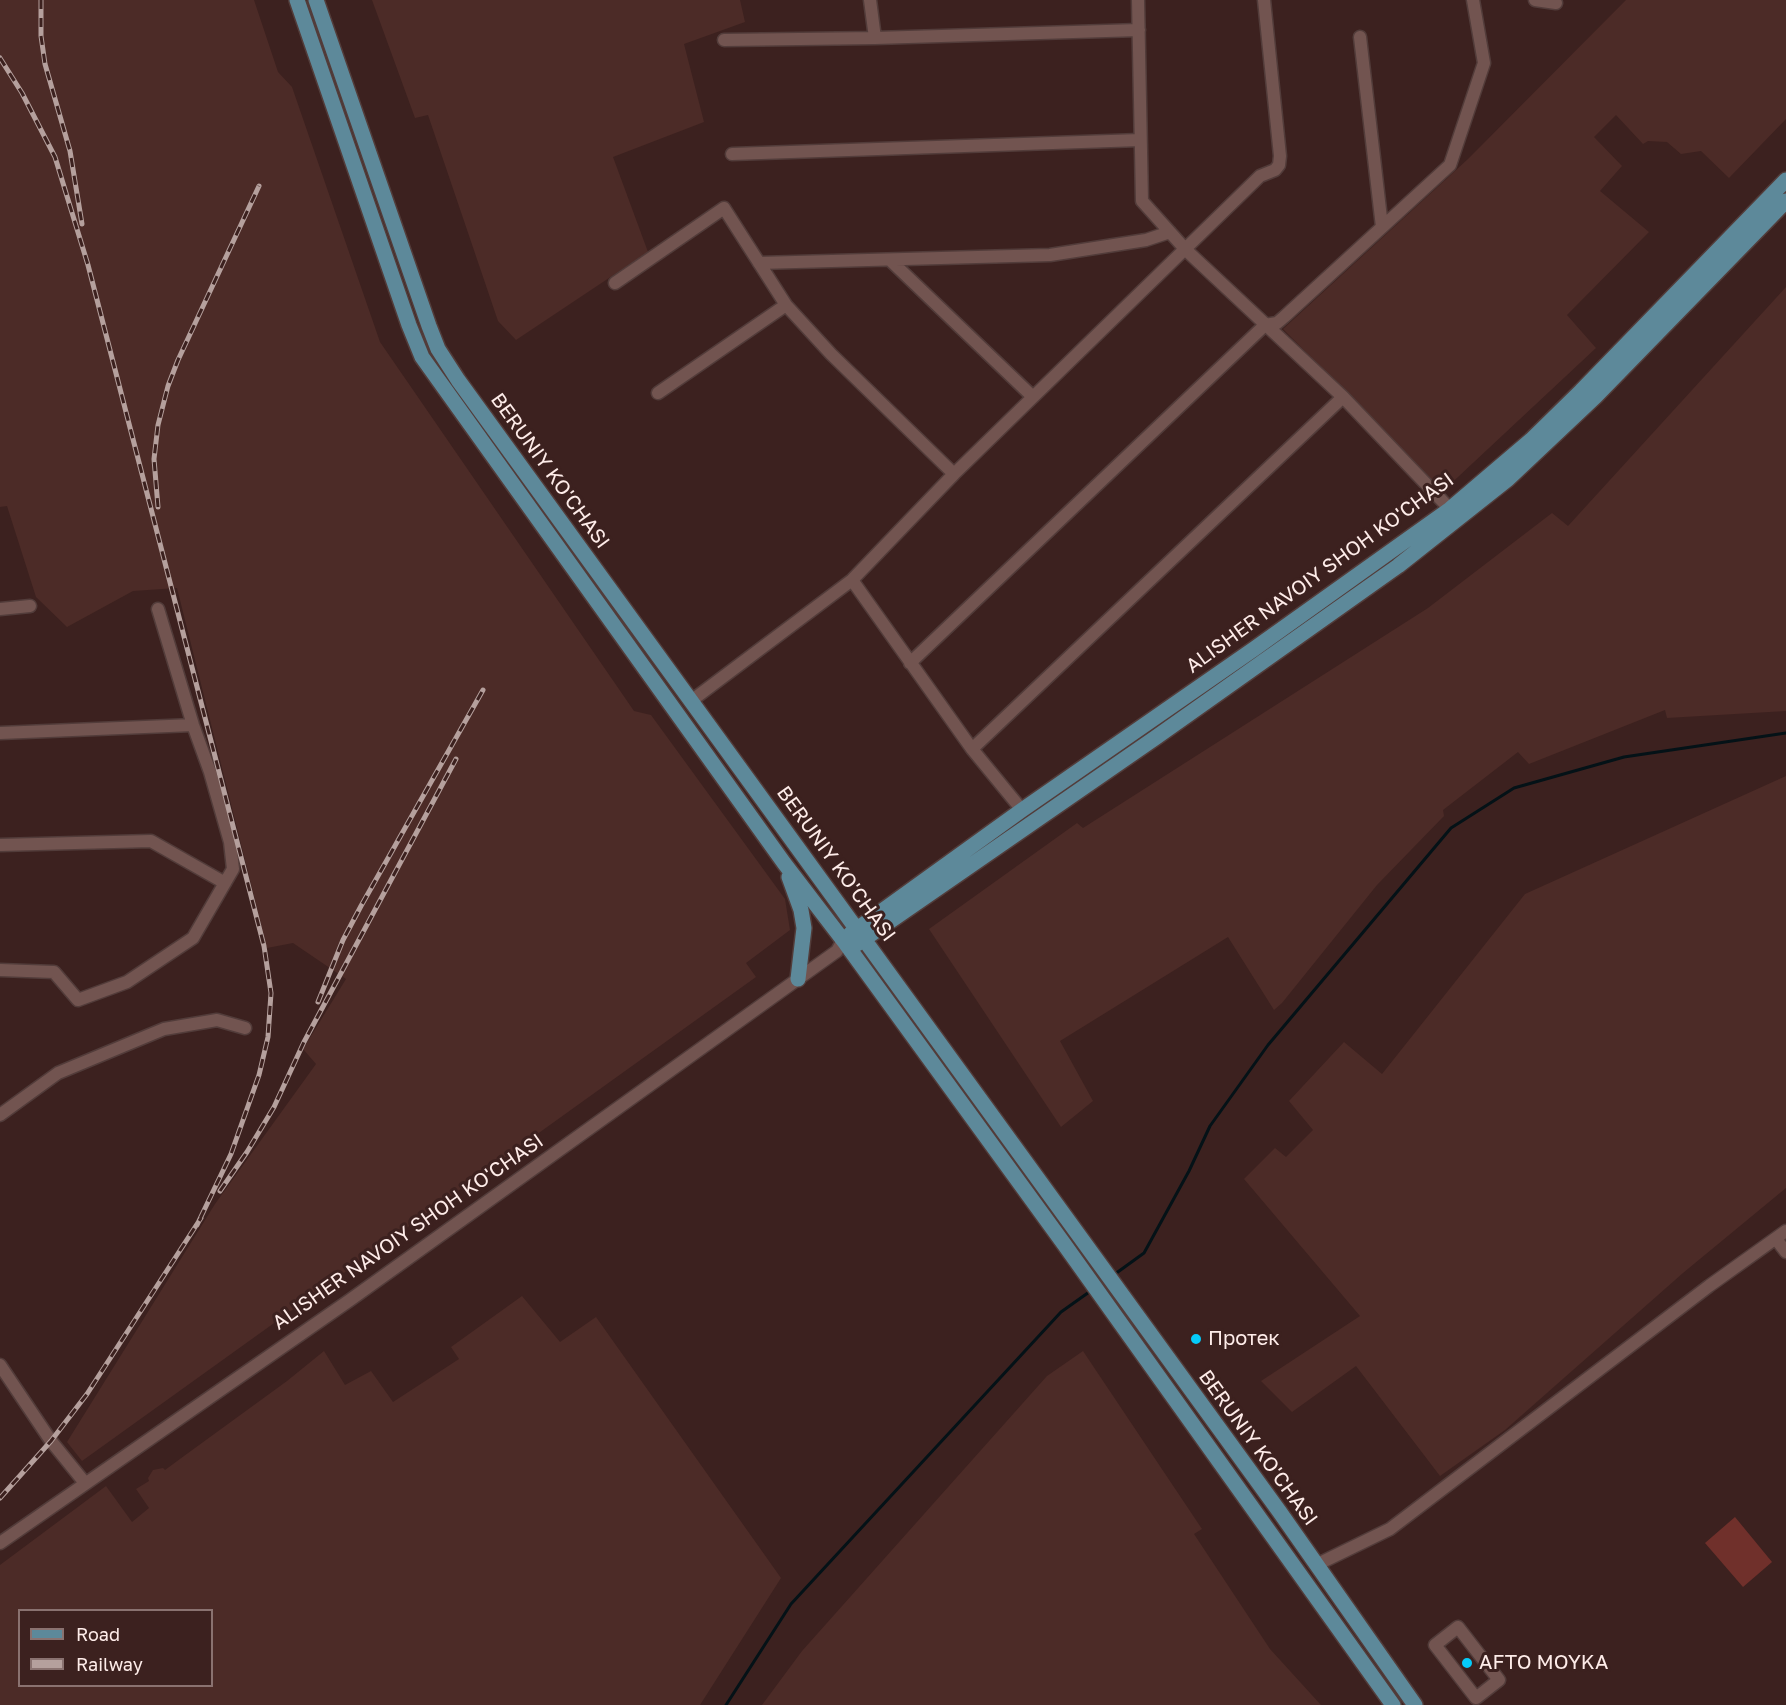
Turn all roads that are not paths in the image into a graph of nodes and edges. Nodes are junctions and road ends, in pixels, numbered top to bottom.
1 (297, 0) edge
2 (316, 0) edge
3 (870, 0) edge
4 (1138, 0) edge
5 (1264, 0) edge
6 (1473, 0) edge
7 (1535, 0) edge
8 (1556, 3) dead end
9 (1139, 30) junction
10 (1360, 37) dead end
11 (875, 38) junction
12 (724, 40) dead end
13 (337, 58) junction
14 (320, 64) junction
15 (1140, 140) junction
16 (732, 154) dead end
17 (1786, 180) edge
18 (1786, 201) edge
19 (1382, 227) junction
20 (1170, 232) junction
21 (1186, 250) junction
22 (890, 260) junction
23 (759, 263) junction
24 (615, 283) dead end
25 (786, 305) junction
26 (1265, 325) junction
27 (658, 393) dead end
28 (1343, 397) junction
29 (1033, 398) junction
30 (954, 474) junction
31 (1450, 509) junction
32 (852, 580) junction
33 (30, 606) dead end
34 (0, 609) edge
35 (158, 609) dead end
36 (910, 663) junction
37 (691, 701) junction
38 (193, 725) junction
39 (0, 733) edge
40 (972, 749) junction
41 (1022, 810) junction
42 (0, 845) edge
43 (784, 863) junction
44 (225, 883) junction
45 (861, 934) junction
46 (843, 947) junction
47 (0, 970) edge
48 (798, 979) junction
49 (245, 1028) dead end
50 (0, 1115) edge
51 (1786, 1231) edge
52 (1776, 1239) junction
53 (1786, 1252) edge
54 (0, 1365) edge
55 (1192, 1392) junction
56 (1177, 1403) junction
57 (85, 1483) junction
58 (0, 1543) edge
59 (1316, 1565) junction
60 (1458, 1628) joint
61 (1393, 1705) edge
62 (1415, 1705) edge

1 - 14 main road, BERUNIY KO'CHASI
2 - 13 main road, BERUNIY KO'CHASI
3 - 11 street
4 - 9 street
5 - 21 street
6 - 19 street
7 - 8 street
9 - 11 street
9 - 15 street
10 - 19 street
11 - 12 street
13 - 14 main road
13 - 37 main road, BERUNIY KO'CHASI
14 - 43 main road, BERUNIY KO'CHASI
15 - 16 street
15 - 20 street
17 - 31 main road, ALISHER NAVOIY SHOH KO'CHASI
18 - 45 main road, ALISHER NAVOIY SHOH KO'CHASI
19 - 26 street
20 - 21 street
20 - 22 street
21 - 26 street
21 - 29 street
22 - 23 street
22 - 29 street
23 - 24 street
23 - 25 street
25 - 27 street
25 - 30 street
26 - 28 street
26 - 36 street
28 - 31 street
28 - 40 street
29 - 30 street
30 - 32 street
31 - 41 main road, ALISHER NAVOIY SHOH KO'CHASI
32 - 36 street
32 - 37 street
33 - 34 street
35 - 38 street
36 - 40 street
37 - 45 main road, BERUNIY KO'CHASI
38 - 39 street
38 - 44 street
40 - 41 street
41 - 45 main road, ALISHER NAVOIY SHOH KO'CHASI
42 - 44 street
43 - 46 main road, BERUNIY KO'CHASI
43 - 48 main road
44 - 47 street
45 - 46 main road, ALISHER NAVOIY SHOH KO'CHASI
45 - 55 main road, BERUNIY KO'CHASI
46 - 48 street, ALISHER NAVOIY SHOH KO'CHASI
46 - 56 main road, BERUNIY KO'CHASI
48 - 57 street, ALISHER NAVOIY SHOH KO'CHASI
49 - 50 street
51 - 52 street
52 - 53 street
52 - 59 street
54 - 57 street
55 - 56 main road
55 - 59 main road, BERUNIY KO'CHASI
56 - 61 main road, BERUNIY KO'CHASI
57 - 58 street, ALISHER NAVOIY SHOH KO'CHASI
59 - 62 main road, BERUNIY KO'CHASI
60 - 60 street

